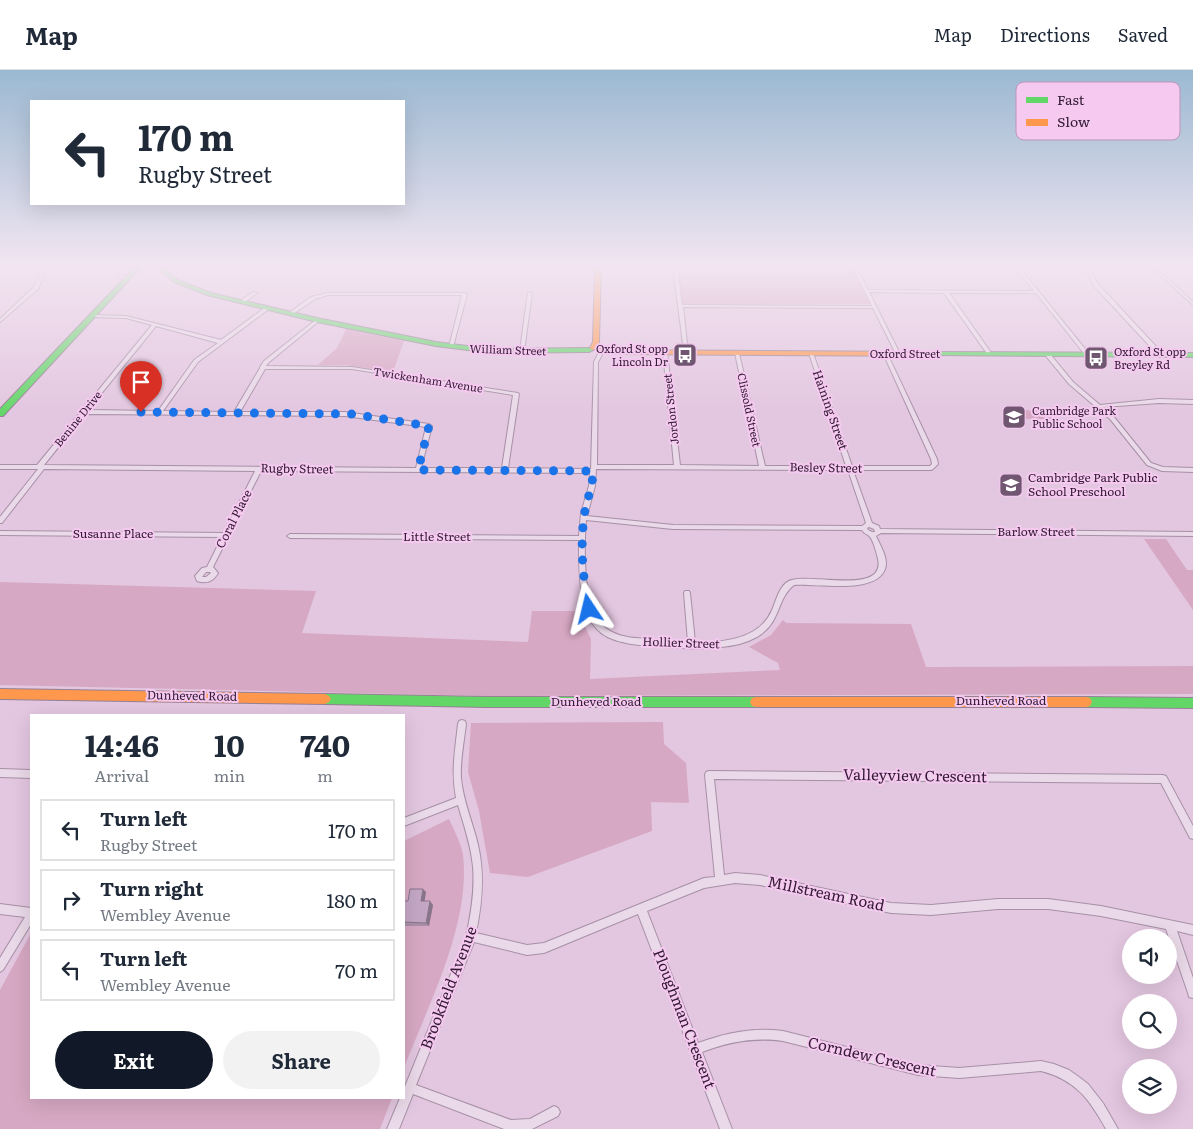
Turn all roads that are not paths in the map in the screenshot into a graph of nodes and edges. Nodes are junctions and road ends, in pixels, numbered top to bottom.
1 (258, 315) edge
2 (297, 315) edge
3 (459, 315) edge
4 (527, 315) edge
5 (597, 315) edge
6 (681, 315) edge
7 (878, 315) edge
8 (963, 315) edge
9 (1056, 315) edge
10 (1124, 315) edge
11 (92, 316) joint
12 (317, 320) junction
13 (155, 324) junction
14 (221, 342) junction
15 (451, 347) junction
16 (522, 351) junction
17 (596, 352) junction
18 (665, 352) junction
19 (686, 352) junction
20 (737, 353) junction
21 (811, 353) junction
22 (885, 353) junction
23 (898, 354) junction
24 (990, 354) junction
25 (1048, 355) junction
26 (1088, 355) junction
27 (1161, 355) junction
28 (1193, 355) edge
29 (262, 367) junction
30 (1193, 402) edge
31 (1101, 406) junction
32 (84, 412) junction
33 (160, 412) junction
34 (236, 413) junction
35 (0, 414) edge
36 (0, 467) edge
37 (41, 467) junction
38 (677, 467) junction
39 (762, 467) junction
40 (850, 468) junction
41 (259, 469) junction
42 (593, 469) junction
43 (418, 470) junction
44 (1193, 470) edge
45 (505, 471) junction
46 (584, 518) junction
47 (0, 522) edge
48 (867, 526) junction
49 (0, 533) edge
50 (876, 533) junction
51 (1193, 534) edge
52 (226, 535) junction
53 (290, 536) dead end
54 (583, 538) junction
55 (209, 569) dead end
56 (687, 593) dead end
57 (692, 644) junction
58 (0, 694) edge
59 (1193, 704) edge
60 (462, 724) dead end
61 (0, 773) edge
62 (30, 774) edge
63 (461, 800) junction
64 (405, 822) edge
65 (1193, 835) edge
66 (720, 880) junction
67 (0, 909) edge
68 (641, 909) junction
69 (30, 914) edge
70 (30, 916) edge
71 (1170, 926) junction
72 (1193, 930) edge
73 (471, 937) junction
74 (0, 967) edge
75 (1193, 993) edge
76 (697, 1049) junction
77 (410, 1088) junction
78 (554, 1112) dead end
79 (393, 1129) edge
80 (726, 1129) edge
81 (1112, 1129) edge

1 - 14 street
2 - 12 street, William Street
3 - 15 street
4 - 16 street
5 - 17 street
6 - 19 street
7 - 23 street
8 - 24 street
9 - 26 street
10 - 27 street
11 - 13 street
11 - 35 street
12 - 15 street, William Street
12 - 29 street
13 - 14 street
13 - 32 street, Benine Drive
14 - 33 street
15 - 16 street, William Street
16 - 17 street, William Street
17 - 18 street, Oxford Street
17 - 42 street
18 - 19 street, Oxford Street
18 - 38 street, Jordon Street
19 - 20 street, Oxford Street
20 - 21 street, Oxford Street
20 - 39 street, Clissold Street
21 - 22 street, Oxford Street
21 - 40 street, Haining Street
22 - 23 street, Oxford Street
22 - 40 street, Besley Street
23 - 24 street, Oxford Street
24 - 25 street, Oxford Street
25 - 26 street, Oxford Street
25 - 31 street
26 - 27 street, Oxford Street
27 - 28 street, Oxford Street
29 - 34 street
29 - 45 street, Twickenham Avenue
30 - 31 street
31 - 44 street
32 - 33 street
32 - 37 street, Benine Drive
33 - 34 street
34 - 43 street
36 - 37 street, Rugby Street
37 - 41 street, Rugby Street
37 - 47 street
38 - 39 street, Besley Street
38 - 42 street, Besley Street
39 - 40 street, Besley Street
40 - 48 street, Haining Street
41 - 43 street, Rugby Street
41 - 52 street, Coral Place
42 - 45 street, Rugby Street
42 - 46 street
43 - 45 street, Rugby Street
46 - 48 street
46 - 54 street
48 - 50 street
49 - 52 street, Susanne Place
50 - 51 street, Barlow Street
50 - 57 street, Hollier Street
52 - 55 street, Coral Place
53 - 54 street, Little Street
54 - 57 street, Hollier Street
56 - 57 street
58 - 59 street, Dunheved Road
60 - 63 street, Brookfield Avenue
61 - 62 street
63 - 64 street
63 - 73 street, Brookfield Avenue
65 - 66 street, Valleyview Crescent
66 - 68 street, Millstream Road
66 - 71 street, Millstream Road
67 - 69 street
68 - 73 street, Millstream Road
68 - 76 street, Ploughman Crescent
70 - 74 street
71 - 72 street, Millstream Road
71 - 75 street
73 - 77 street, Brookfield Avenue
76 - 80 street, Ploughman Crescent
76 - 81 street, Corndew Crescent
77 - 78 street
77 - 79 street, Brookfield Avenue

